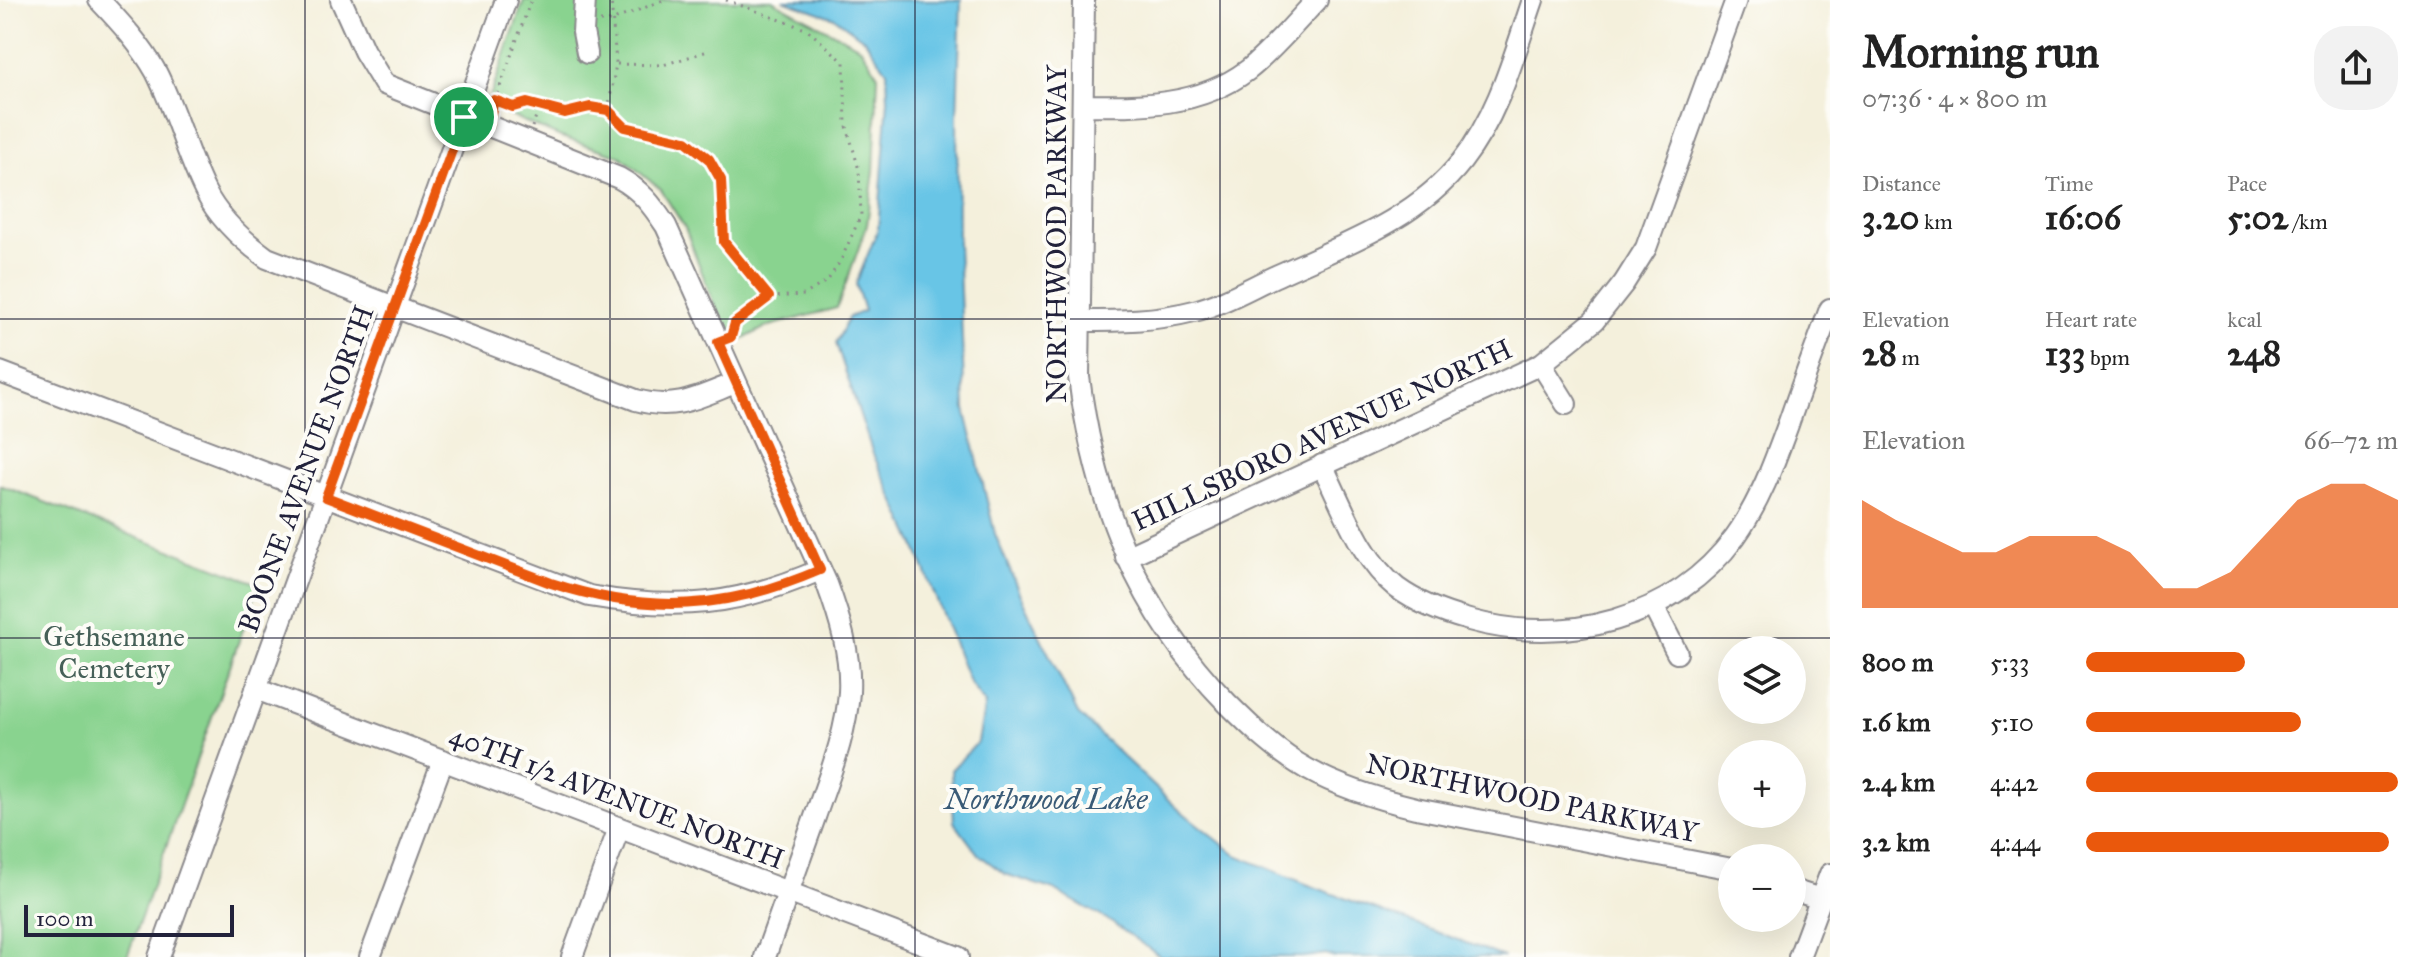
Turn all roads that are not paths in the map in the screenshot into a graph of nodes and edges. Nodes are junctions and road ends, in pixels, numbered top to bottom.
1 (99, 0) edge
2 (341, 0) edge
3 (506, 0) edge
4 (585, 0) edge
5 (1084, 0) edge
6 (1317, 0) edge
7 (1533, 0) edge
8 (1736, 0) edge
9 (587, 53) dead end
10 (1083, 105) junction
11 (464, 117) junction
12 (395, 307) junction
13 (1830, 309) edge
14 (1079, 321) junction
15 (1541, 364) junction
16 (0, 372) edge
17 (735, 383) junction
18 (1566, 404) dead end
19 (1322, 465) junction
20 (326, 497) junction
21 (1126, 557) junction
22 (820, 570) junction
23 (1653, 606) junction
24 (1677, 653) dead end
25 (256, 689) junction
26 (443, 760) junction
27 (619, 828) junction
28 (1718, 866) edge
29 (1830, 874) edge
30 (788, 893) junction
31 (1806, 894) edge
32 (1821, 899) junction
33 (159, 957) edge
34 (370, 957) edge
35 (572, 957) edge
36 (765, 957) edge
37 (958, 957) edge
38 (1799, 957) edge

1 - 12 street
2 - 11 street
3 - 11 street, BOONE AVENUE NORTH
4 - 9 street
5 - 10 street, NORTHWOOD PARKWAY
6 - 10 street
7 - 14 street
8 - 15 street, HILLSBORO AVENUE NORTH
10 - 14 street, NORTHWOOD PARKWAY
11 - 12 street, BOONE AVENUE NORTH
11 - 17 street
12 - 17 street
12 - 20 street, BOONE AVENUE NORTH
13 - 23 street
14 - 21 street, NORTHWOOD PARKWAY
15 - 18 street, HILLSBORO AVENUE NORTH
15 - 19 street, HILLSBORO AVENUE NORTH
16 - 20 street
17 - 22 street
19 - 21 street, HILLSBORO AVENUE NORTH
19 - 23 street
20 - 22 street
20 - 25 street, BOONE AVENUE NORTH
21 - 28 street, NORTHWOOD PARKWAY
22 - 30 street
23 - 24 street
25 - 26 street, 40TH 1/2 AVENUE NORTH
25 - 33 street, BOONE AVENUE NORTH
26 - 27 street, 40TH 1/2 AVENUE NORTH
26 - 34 street
27 - 30 street, 40TH 1/2 AVENUE NORTH
27 - 35 street
29 - 32 street
30 - 36 street
30 - 37 street, 40TH 1/2 AVENUE NORTH
31 - 32 street
32 - 38 street

